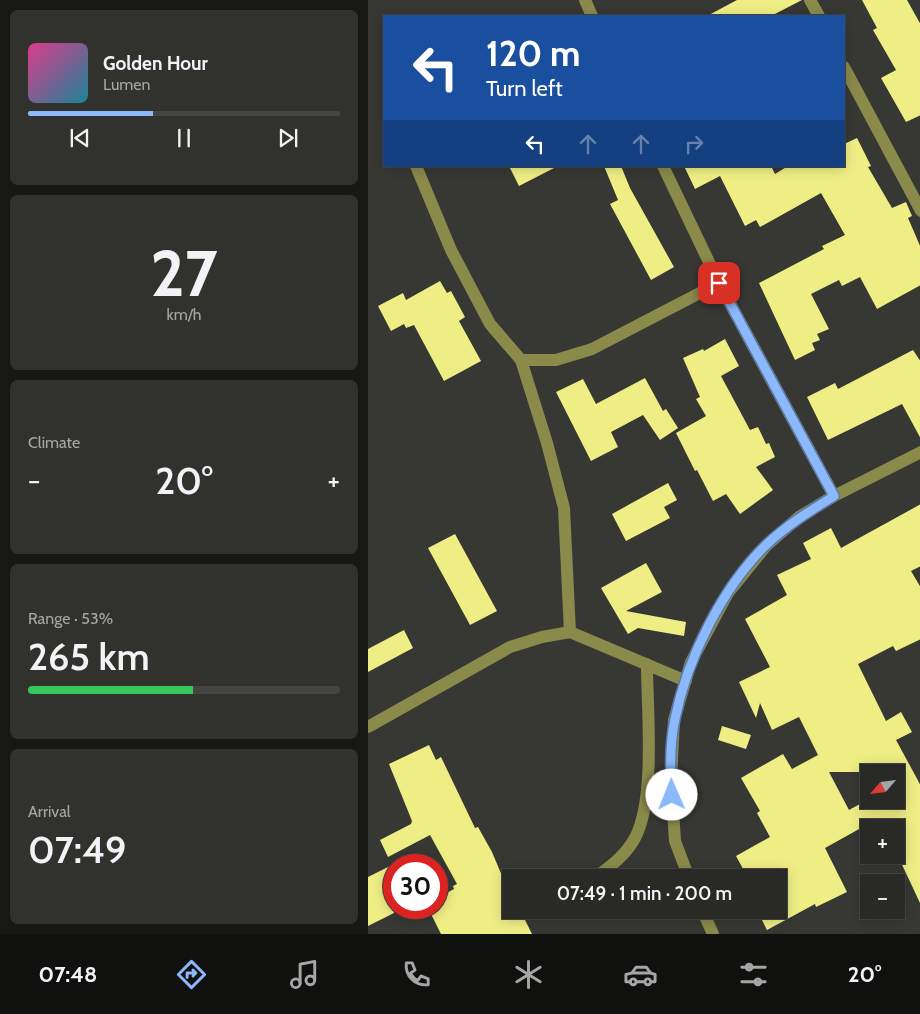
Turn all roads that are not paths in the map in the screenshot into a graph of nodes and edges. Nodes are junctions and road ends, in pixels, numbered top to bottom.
1 (585, 0) edge
2 (810, 0) edge
3 (591, 15) edge
4 (818, 15) edge
5 (845, 68) edge
6 (416, 167) edge
7 (663, 167) edge
8 (920, 212) edge
9 (719, 283) junction
10 (522, 360) junction
11 (920, 452) edge
12 (834, 496) junction
13 (570, 632) junction
14 (647, 664) junction
15 (686, 680) junction
16 (368, 727) edge
17 (607, 869) edge
18 (686, 869) edge
19 (706, 919) edge
20 (713, 934) edge

1 - 3 street
2 - 4 street
5 - 8 street
6 - 10 street
7 - 9 street
9 - 10 street
9 - 12 street
10 - 13 street
11 - 12 street
12 - 15 street
13 - 14 street
13 - 16 street
14 - 15 street
14 - 17 street
15 - 18 street
19 - 20 street

